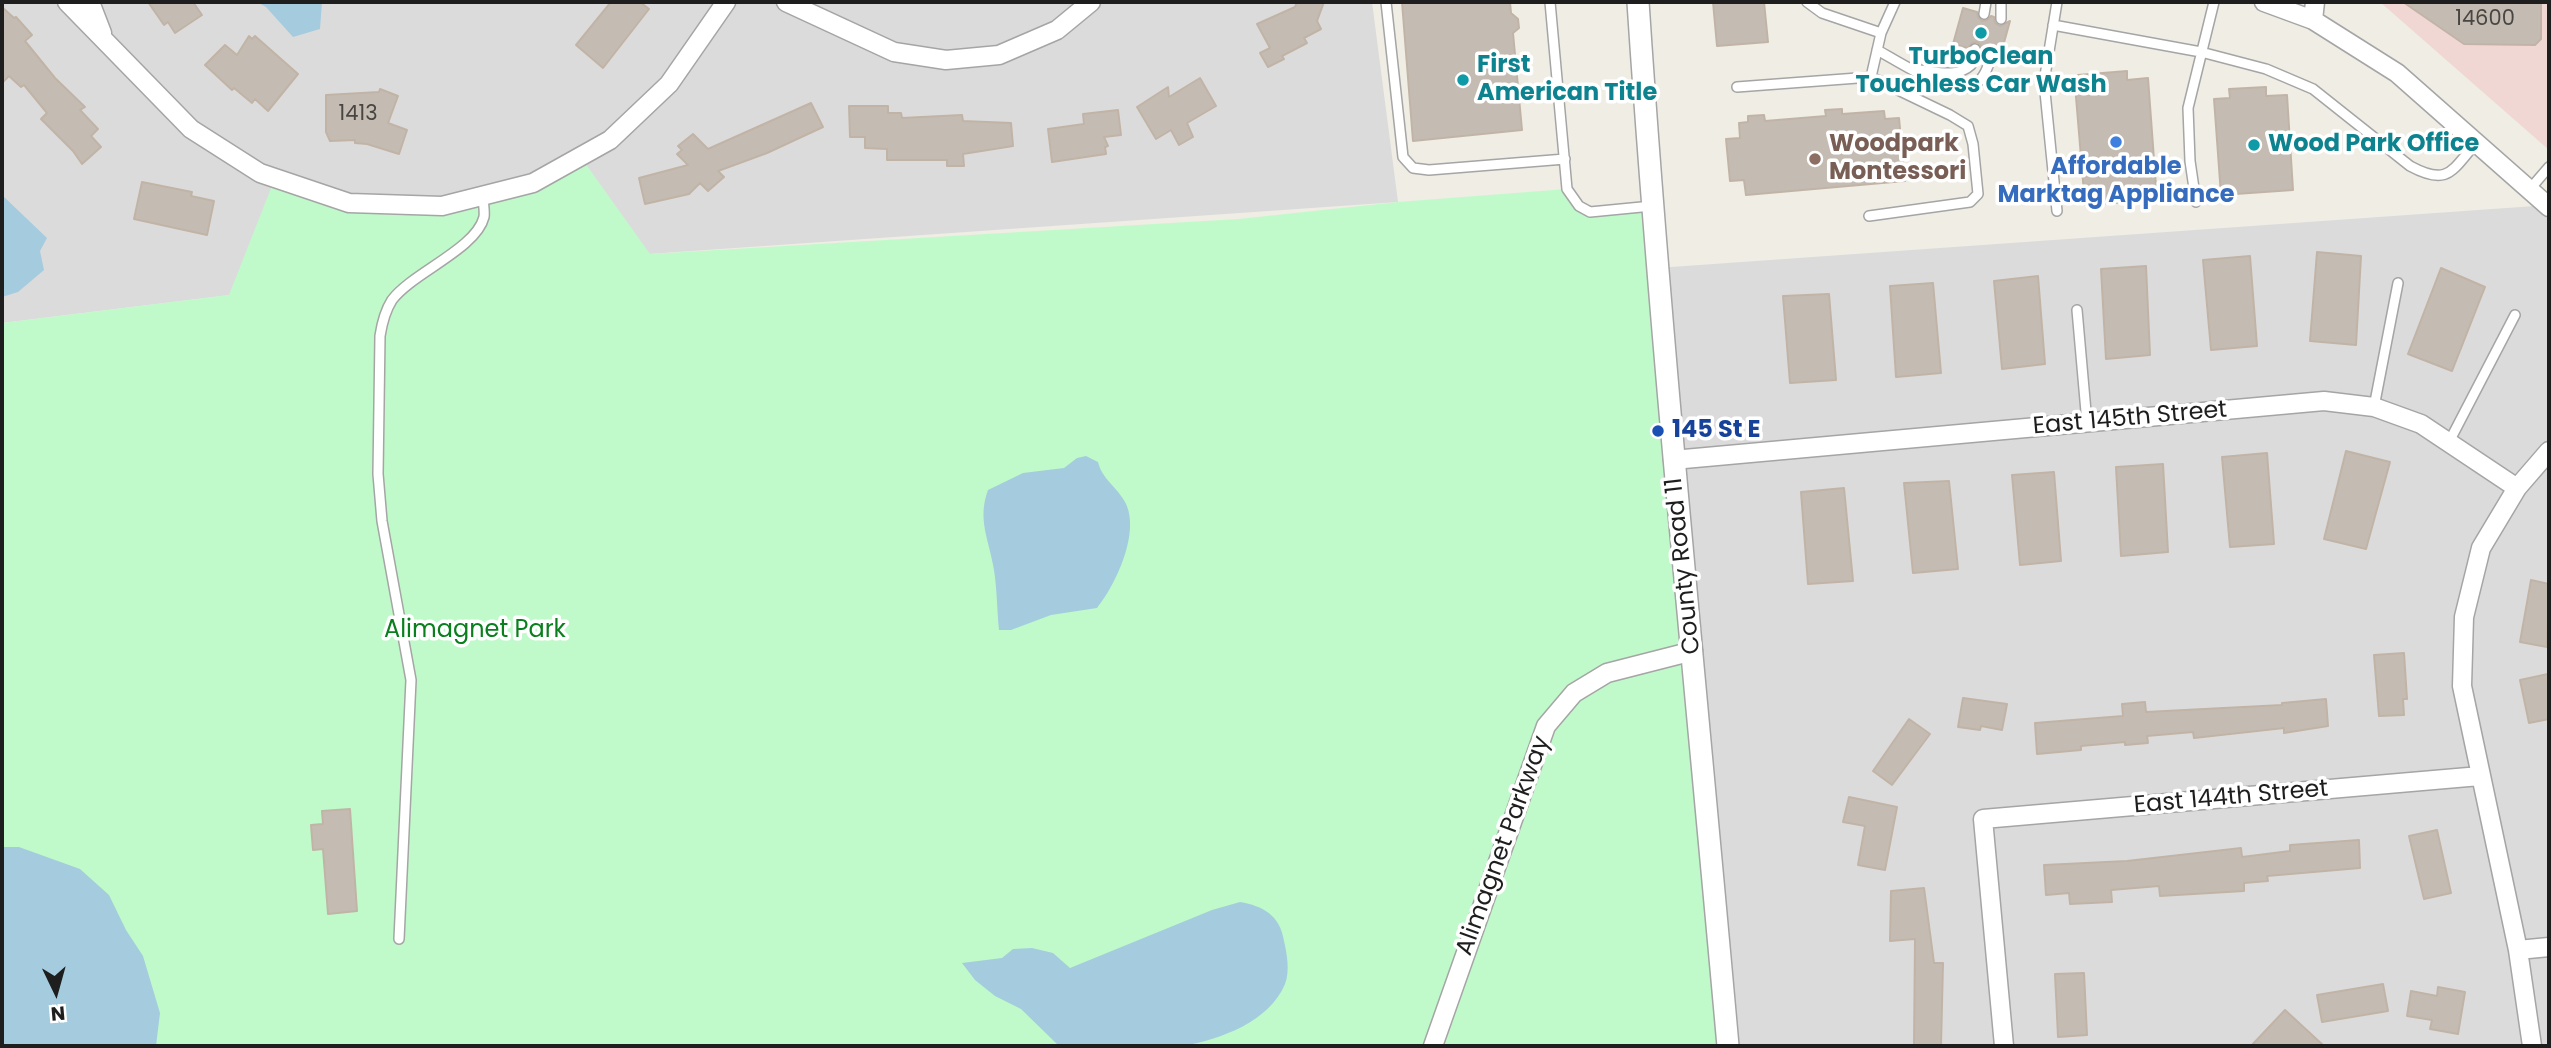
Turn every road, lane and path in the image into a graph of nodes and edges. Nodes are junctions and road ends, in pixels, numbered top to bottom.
1 (67, 2) edge
2 (90, 2) edge
3 (726, 2) edge
4 (786, 2) edge
5 (1091, 2) edge
6 (1386, 2) edge
7 (1550, 2) edge
8 (1638, 2) edge
9 (1807, 2) edge
10 (1895, 2) edge
11 (1986, 2) edge
12 (2001, 2) edge
13 (2057, 2) edge
14 (2214, 2) edge
15 (2264, 2) edge
16 (2315, 2) edge
17 (1984, 14) dead end
18 (2001, 19) dead end
19 (2313, 20) junction
20 (2053, 25) junction
21 (1881, 33) junction
22 (106, 43) junction
23 (1975, 49) dead end
24 (1877, 50) junction
25 (2201, 52) junction
26 (1992, 55) dead end
27 (1912, 68) junction
28 (1871, 76) junction
29 (1737, 87) dead end
30 (2477, 142) junction
31 (1565, 159) junction
32 (2549, 167) edge
33 (2530, 189) junction
34 (483, 195) junction
35 (2196, 202) dead end
36 (1652, 206) junction
37 (2549, 207) edge
38 (2057, 211) dead end
39 (1869, 216) dead end
40 (2398, 283) dead end
41 (2077, 310) dead end
42 (2515, 315) dead end
43 (2374, 407) junction
44 (2087, 423) junction
45 (2449, 442) junction
46 (2549, 451) edge
47 (1673, 460) junction
48 (2517, 488) junction
49 (1693, 651) junction
50 (2480, 776) junction
51 (399, 939) dead end
52 (2549, 947) edge
53 (2518, 950) junction
54 (1433, 1046) edge
55 (1728, 1046) edge
56 (2004, 1046) edge
57 (2532, 1046) edge

1 - 22 street
2 - 22 street
3 - 34 street
4 - 5 street
6 - 31 lane
7 - 31 lane
8 - 36 street, County Road 11
9 - 21 lane
10 - 21 lane
11 - 17 lane
12 - 18 lane
13 - 20 lane
14 - 25 lane
15 - 19 street
16 - 19 street
19 - 30 street
20 - 25 lane
20 - 38 lane
21 - 24 lane
22 - 34 street
23 - 27 lane
24 - 27 lane
24 - 28 lane
25 - 30 lane
25 - 35 lane
26 - 27 lane
28 - 29 lane
28 - 39 lane
30 - 33 street
31 - 36 lane
32 - 33 lane
33 - 37 street
34 - 51 lane
36 - 47 street, County Road 11
40 - 43 lane
41 - 44 lane
42 - 45 lane
43 - 44 street, East 145th Street
43 - 45 street, East 145th Street
44 - 47 street, East 145th Street
45 - 48 street, East 145th Street
46 - 48 street
47 - 49 street, County Road 11
48 - 50 street
49 - 54 street, Alimagnet Parkway
49 - 55 street, County Road 11
50 - 53 street
50 - 56 street, East 144th Street
52 - 53 street
53 - 57 street

